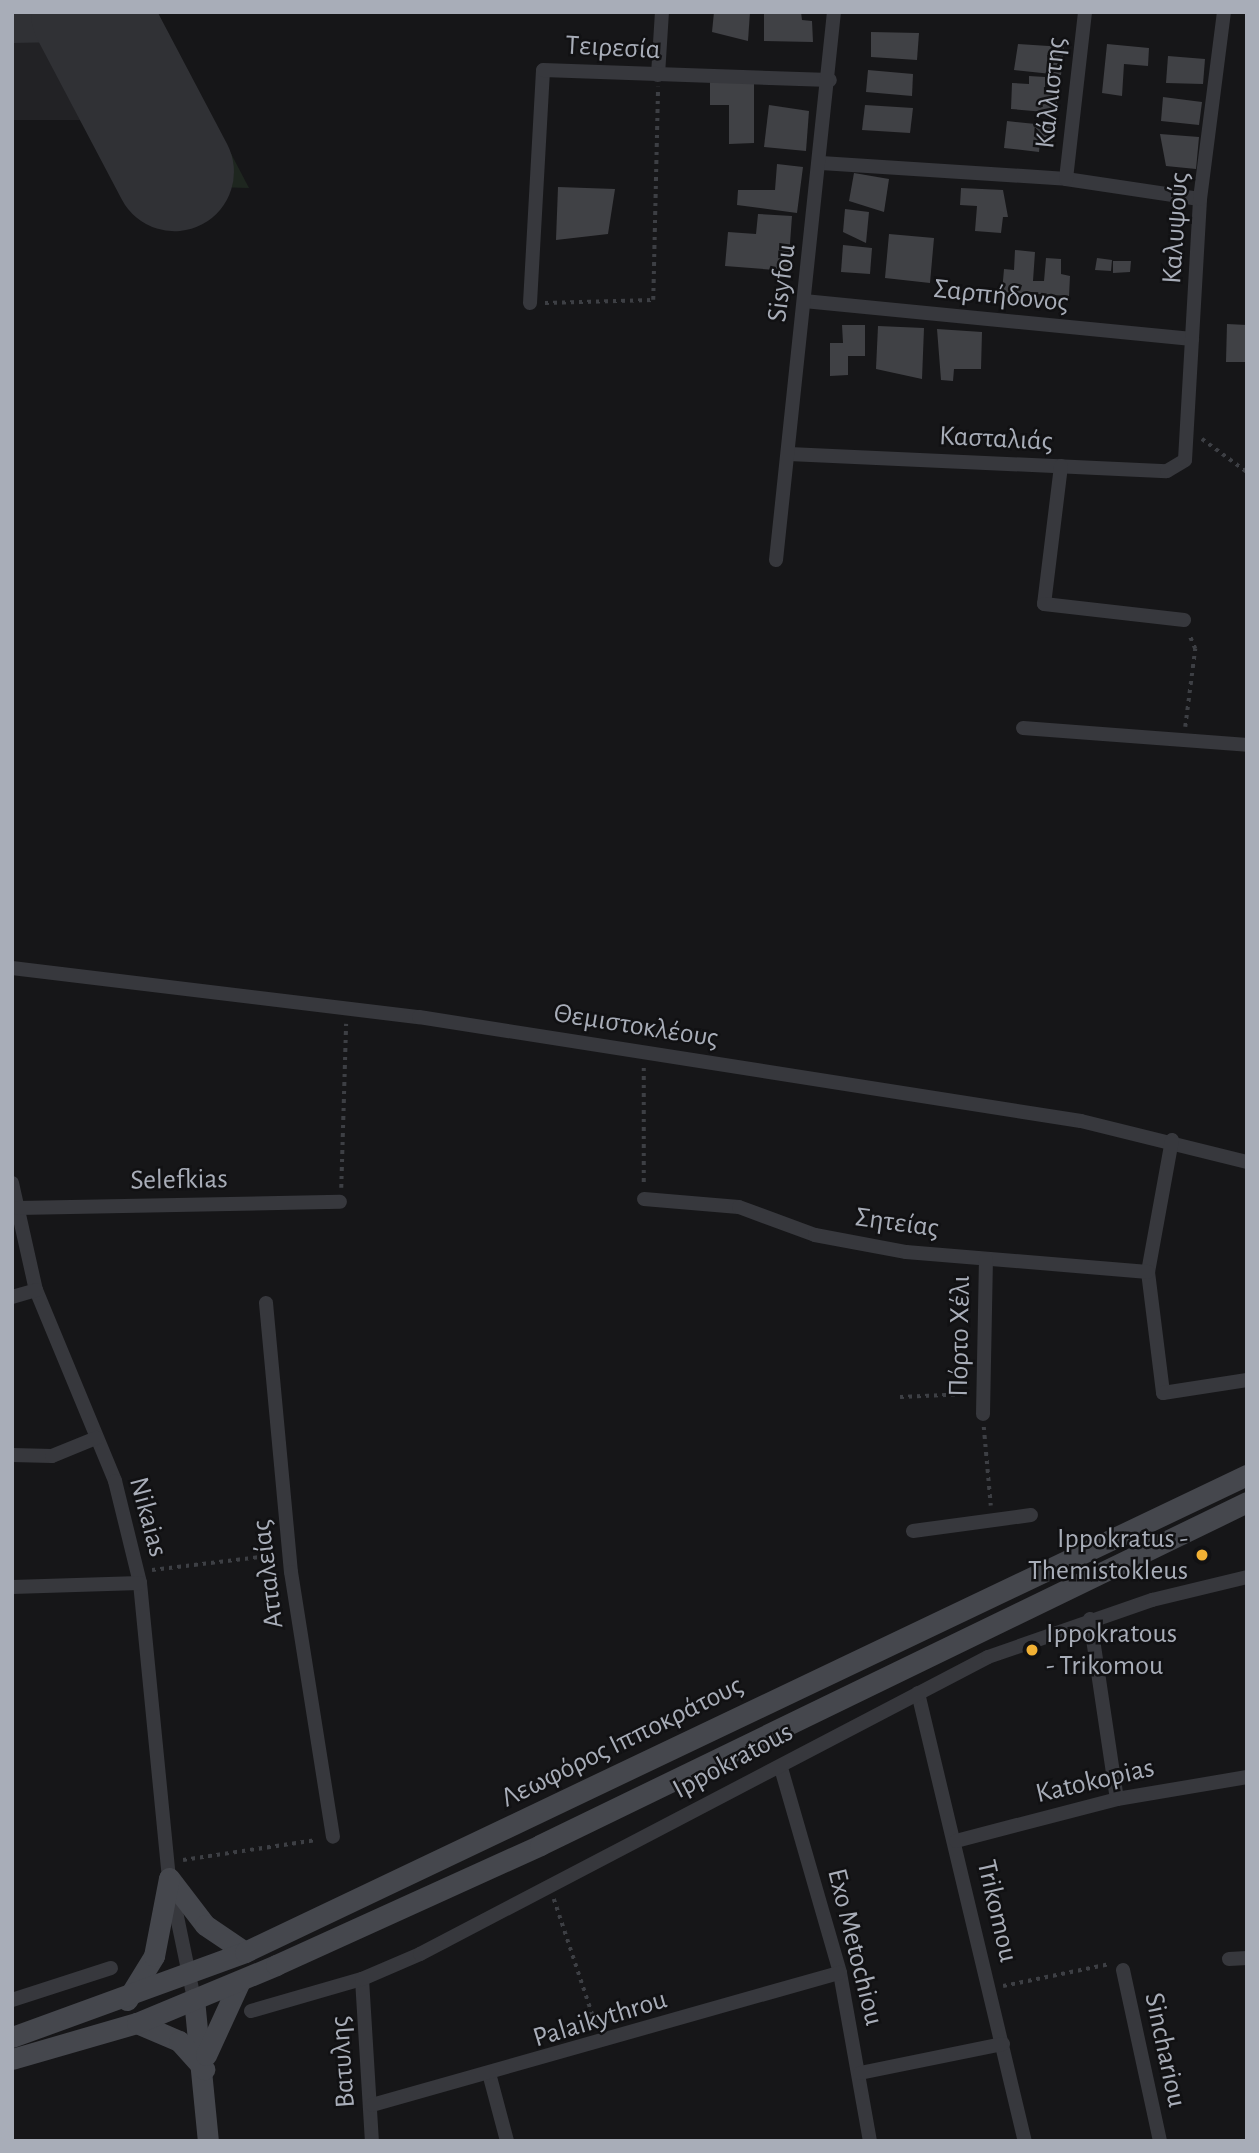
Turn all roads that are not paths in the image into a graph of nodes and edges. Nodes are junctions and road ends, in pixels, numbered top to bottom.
1 (662, 12) edge
2 (834, 12) edge
3 (1085, 12) edge
4 (1224, 12) edge
5 (658, 75) junction
6 (830, 80) junction
7 (821, 163) junction
8 (1066, 179) junction
9 (1200, 199) junction
10 (804, 301) junction
11 (530, 303) road end
12 (1192, 339) junction
13 (1188, 448) joint
14 (789, 454) junction
15 (1061, 466) junction
16 (776, 560) dead end
17 (1184, 620) road end
18 (1023, 728) dead end
19 (1247, 745) edge
20 (12, 968) edge
21 (1172, 1140) junction
22 (1247, 1162) edge
23 (12, 1183) edge
24 (644, 1199) road end
25 (340, 1202) road end
26 (18, 1208) junction
27 (986, 1259) junction
28 (1148, 1272) junction
29 (36, 1290) junction
30 (12, 1297) edge
31 (266, 1303) dead end
32 (1247, 1380) edge
33 (983, 1414) road end
34 (96, 1438) junction
35 (12, 1455) edge
36 (1247, 1475) edge
37 (1247, 1502) edge
38 (1031, 1515) dead end
39 (913, 1531) dead end
40 (1247, 1577) edge
41 (139, 1578) junction
42 (12, 1587) edge
43 (1090, 1619) junction
44 (918, 1693) junction
45 (781, 1768) junction
46 (1247, 1777) edge
47 (1117, 1799) junction
48 (333, 1837) road end
49 (956, 1841) junction
50 (168, 1870) junction
51 (244, 1952) junction
52 (1247, 1958) edge
53 (1229, 1959) dead end
54 (111, 1968) dead end
55 (1123, 1970) road end
56 (840, 1973) junction
57 (189, 1977) junction
58 (362, 1979) junction
59 (240, 1981) junction
60 (12, 2000) edge
61 (127, 2000) junction
62 (185, 2003) junction
63 (251, 2011) dead end
64 (137, 2023) junction
65 (12, 2037) edge
66 (1003, 2044) junction
67 (12, 2059) edge
68 (204, 2069) junction
69 (860, 2073) junction
70 (490, 2077) junction
71 (372, 2105) junction
72 (208, 2141) edge
73 (372, 2141) edge
74 (507, 2141) edge
75 (870, 2141) edge
76 (1025, 2141) edge
77 (1160, 2141) edge

1 - 5 street
2 - 6 street, Sisyfou
3 - 8 street, Κάλλιστης
4 - 9 street, Καλυψούς
5 - 6 street, Τειρεσία
5 - 11 street, Τειρεσία
6 - 7 street, Sisyfou
7 - 8 street
7 - 10 street, Sisyfou
8 - 9 street
9 - 12 street, Καλυψούς
10 - 12 street, Σαρπήδονος
10 - 14 street, Sisyfou
12 - 13 street, Καλυψούς
13 - 15 street, Κασταλιάς
14 - 15 street, Κασταλιάς
14 - 16 street, Sisyfou
15 - 17 street
18 - 19 street
20 - 21 street, Θεμιστοκλέους
21 - 22 street, Θεμιστοκλέους
21 - 28 street
23 - 26 street, Nikaias
24 - 27 street, Σητείας
25 - 26 street, Selefkias
26 - 29 street, Nikaias
27 - 28 street, Σητείας
27 - 33 street, Πόρτο Χέλι
28 - 32 street
29 - 30 street
29 - 34 street, Nikaias
31 - 48 street, Ατταλείας
34 - 35 street
34 - 41 street, Nikaias
36 - 51 main road, Λεωφόρος Ιπποκράτους
37 - 59 main road, Λεωφόρος Ιπποκράτους
38 - 39 street
40 - 43 street, Ippokratous
41 - 42 street
41 - 50 street, Nikaias
43 - 44 street, Ippokratous
43 - 47 street
44 - 45 street, Ippokratous
44 - 49 street, Trikomou
45 - 56 street, Exo Metochiou
45 - 58 street, Ippokratous
46 - 47 street, Katokopias
47 - 49 street, Katokopias
49 - 66 street, Trikomou
50 - 51 main road
50 - 57 street, Nikaias
50 - 61 main road
51 - 57 main road, Λεωφόρος Ιπποκράτους
52 - 53 street
54 - 60 street
55 - 77 street, Sinchariou
56 - 69 street, Exo Metochiou
56 - 70 street, Palaikythrou
57 - 61 main road, Λεωφόρος Ιπποκράτους
57 - 62 street, Nikaias
58 - 63 street, Ippokratous
58 - 71 street, Βατυλης
59 - 62 main road, Λεωφόρος Ιπποκράτους
59 - 68 main road
61 - 65 main road, Λεωφόρος Ιπποκράτους
62 - 64 main road
62 - 68 main road
64 - 67 main road
64 - 68 main road
66 - 69 street
66 - 76 street, Trikomou
68 - 72 main road
69 - 75 street, Exo Metochiou
70 - 71 street, Palaikythrou
70 - 74 street
71 - 73 street, Βατυλης

